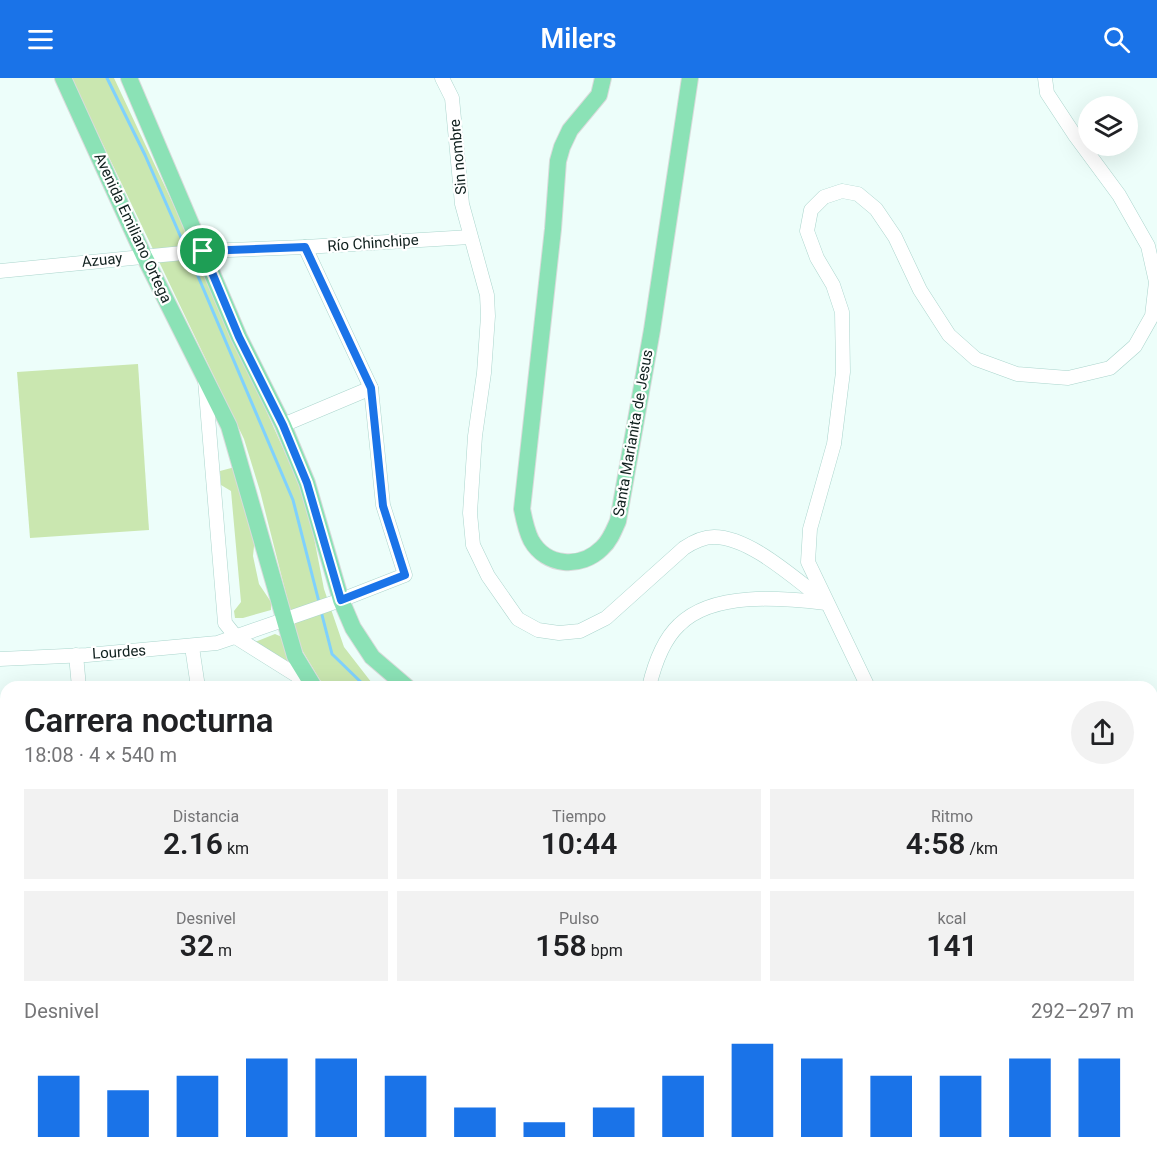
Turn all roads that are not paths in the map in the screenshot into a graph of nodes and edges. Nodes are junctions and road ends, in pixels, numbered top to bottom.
1 (63, 78) edge
2 (129, 78) edge
3 (442, 78) edge
4 (603, 78) edge
5 (690, 78) edge
6 (1045, 78) edge
7 (470, 237) junction
8 (305, 247) junction
9 (198, 251) junction
10 (147, 256) junction
11 (0, 271) edge
12 (204, 378) junction
13 (371, 388) junction
14 (283, 425) junction
15 (336, 602) junction
16 (828, 604) junction
17 (290, 618) junction
18 (237, 638) junction
19 (192, 647) junction
20 (76, 655) junction
21 (0, 659) edge
22 (78, 681) edge
23 (197, 681) edge
24 (305, 681) edge
25 (310, 681) edge
26 (400, 681) edge
27 (651, 681) edge
28 (865, 681) edge

1 - 10 main road, Avenida Emiliano Ortega
2 - 9 main road
3 - 7 street, Sin nombre
4 - 5 main road, Santa Marianita de Jesus
6 - 16 street
7 - 8 street, Río Chinchipe
7 - 16 street, Sin nombre
8 - 9 street, Río Chinchipe
8 - 13 street
9 - 10 street, Azuay
9 - 14 main road
10 - 11 street, Azuay
10 - 12 main road, Avenida Emiliano Ortega
12 - 17 main road, Avenida Emiliano Ortega
12 - 18 street, Avenida Emiliano Ortega
13 - 14 street
13 - 15 street, Lourdes
14 - 15 main road
15 - 17 street, Lourdes
15 - 26 main road
16 - 27 street
16 - 28 street
17 - 18 street, Lourdes
17 - 25 main road, Avenida Emiliano Ortega
18 - 19 street, Lourdes
18 - 24 street
19 - 20 street, Lourdes
19 - 23 street
20 - 21 street, Lourdes
20 - 22 street

